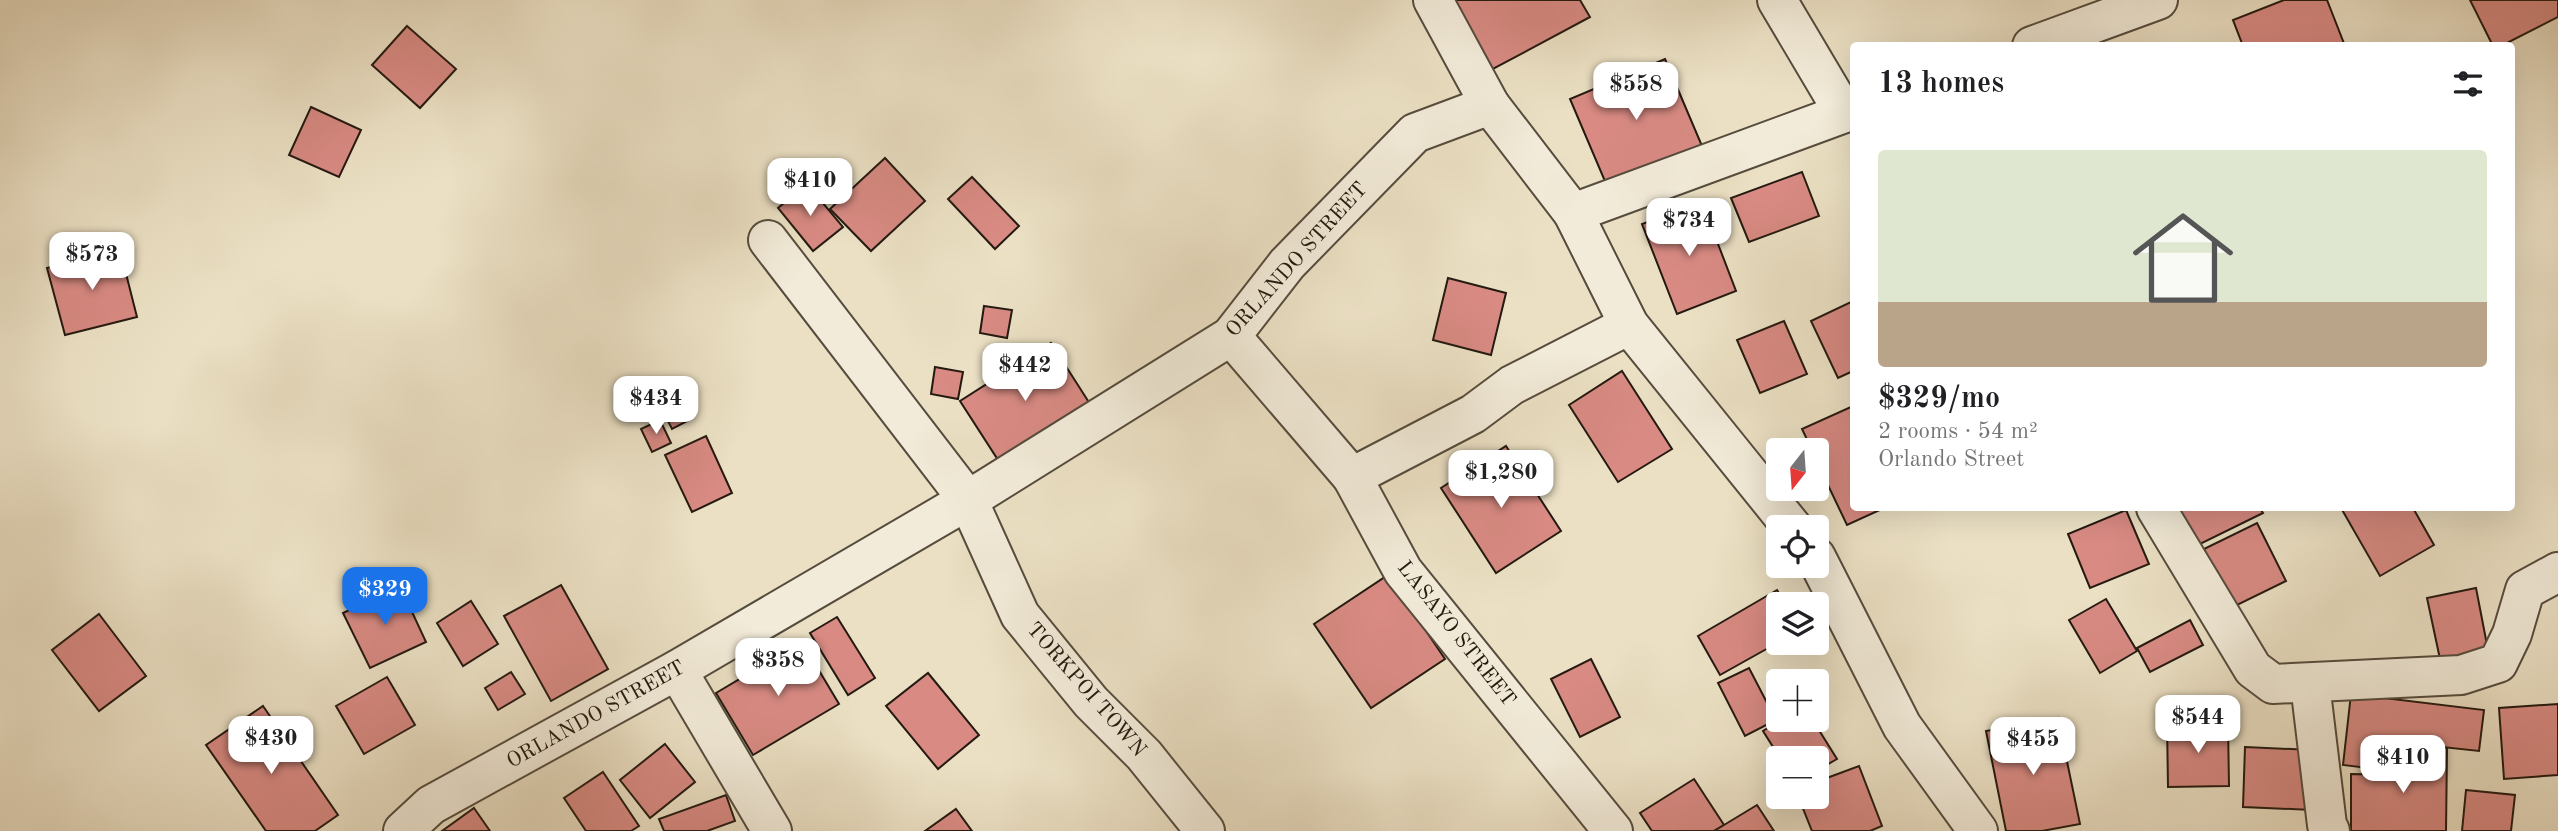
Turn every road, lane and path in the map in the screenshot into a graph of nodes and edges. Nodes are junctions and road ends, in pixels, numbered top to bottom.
1 (1433, 0) edge
2 (1777, 0) edge
3 (2158, 0) edge
4 (2043, 42) edge
5 (1490, 105) junction
6 (1849, 111) edge
7 (1573, 213) junction
8 (768, 240) dead end
9 (1629, 325) junction
10 (1231, 336) junction
11 (1352, 477) junction
12 (968, 500) junction
13 (2158, 511) edge
14 (1782, 515) edge
15 (2558, 572) edge
16 (1827, 578) edge
17 (677, 670) junction
18 (2310, 684) junction
19 (404, 831) edge
20 (772, 831) edge
21 (1205, 831) edge
22 (1613, 831) edge
23 (1978, 831) edge
24 (2330, 831) edge

1 - 5 street
2 - 6 street
3 - 4 street
5 - 7 street
5 - 10 street, ORLANDO STREET
6 - 7 street
7 - 9 street
8 - 12 street, TORKPOI TOWN
9 - 11 street
9 - 14 street
10 - 11 street, LASAYO STREET
10 - 12 street, ORLANDO STREET
11 - 22 street, LASAYO STREET
12 - 17 street, ORLANDO STREET
12 - 21 street, TORKPOI TOWN
13 - 18 street
15 - 18 street
16 - 23 street
17 - 19 street, ORLANDO STREET
17 - 20 street
18 - 24 street

